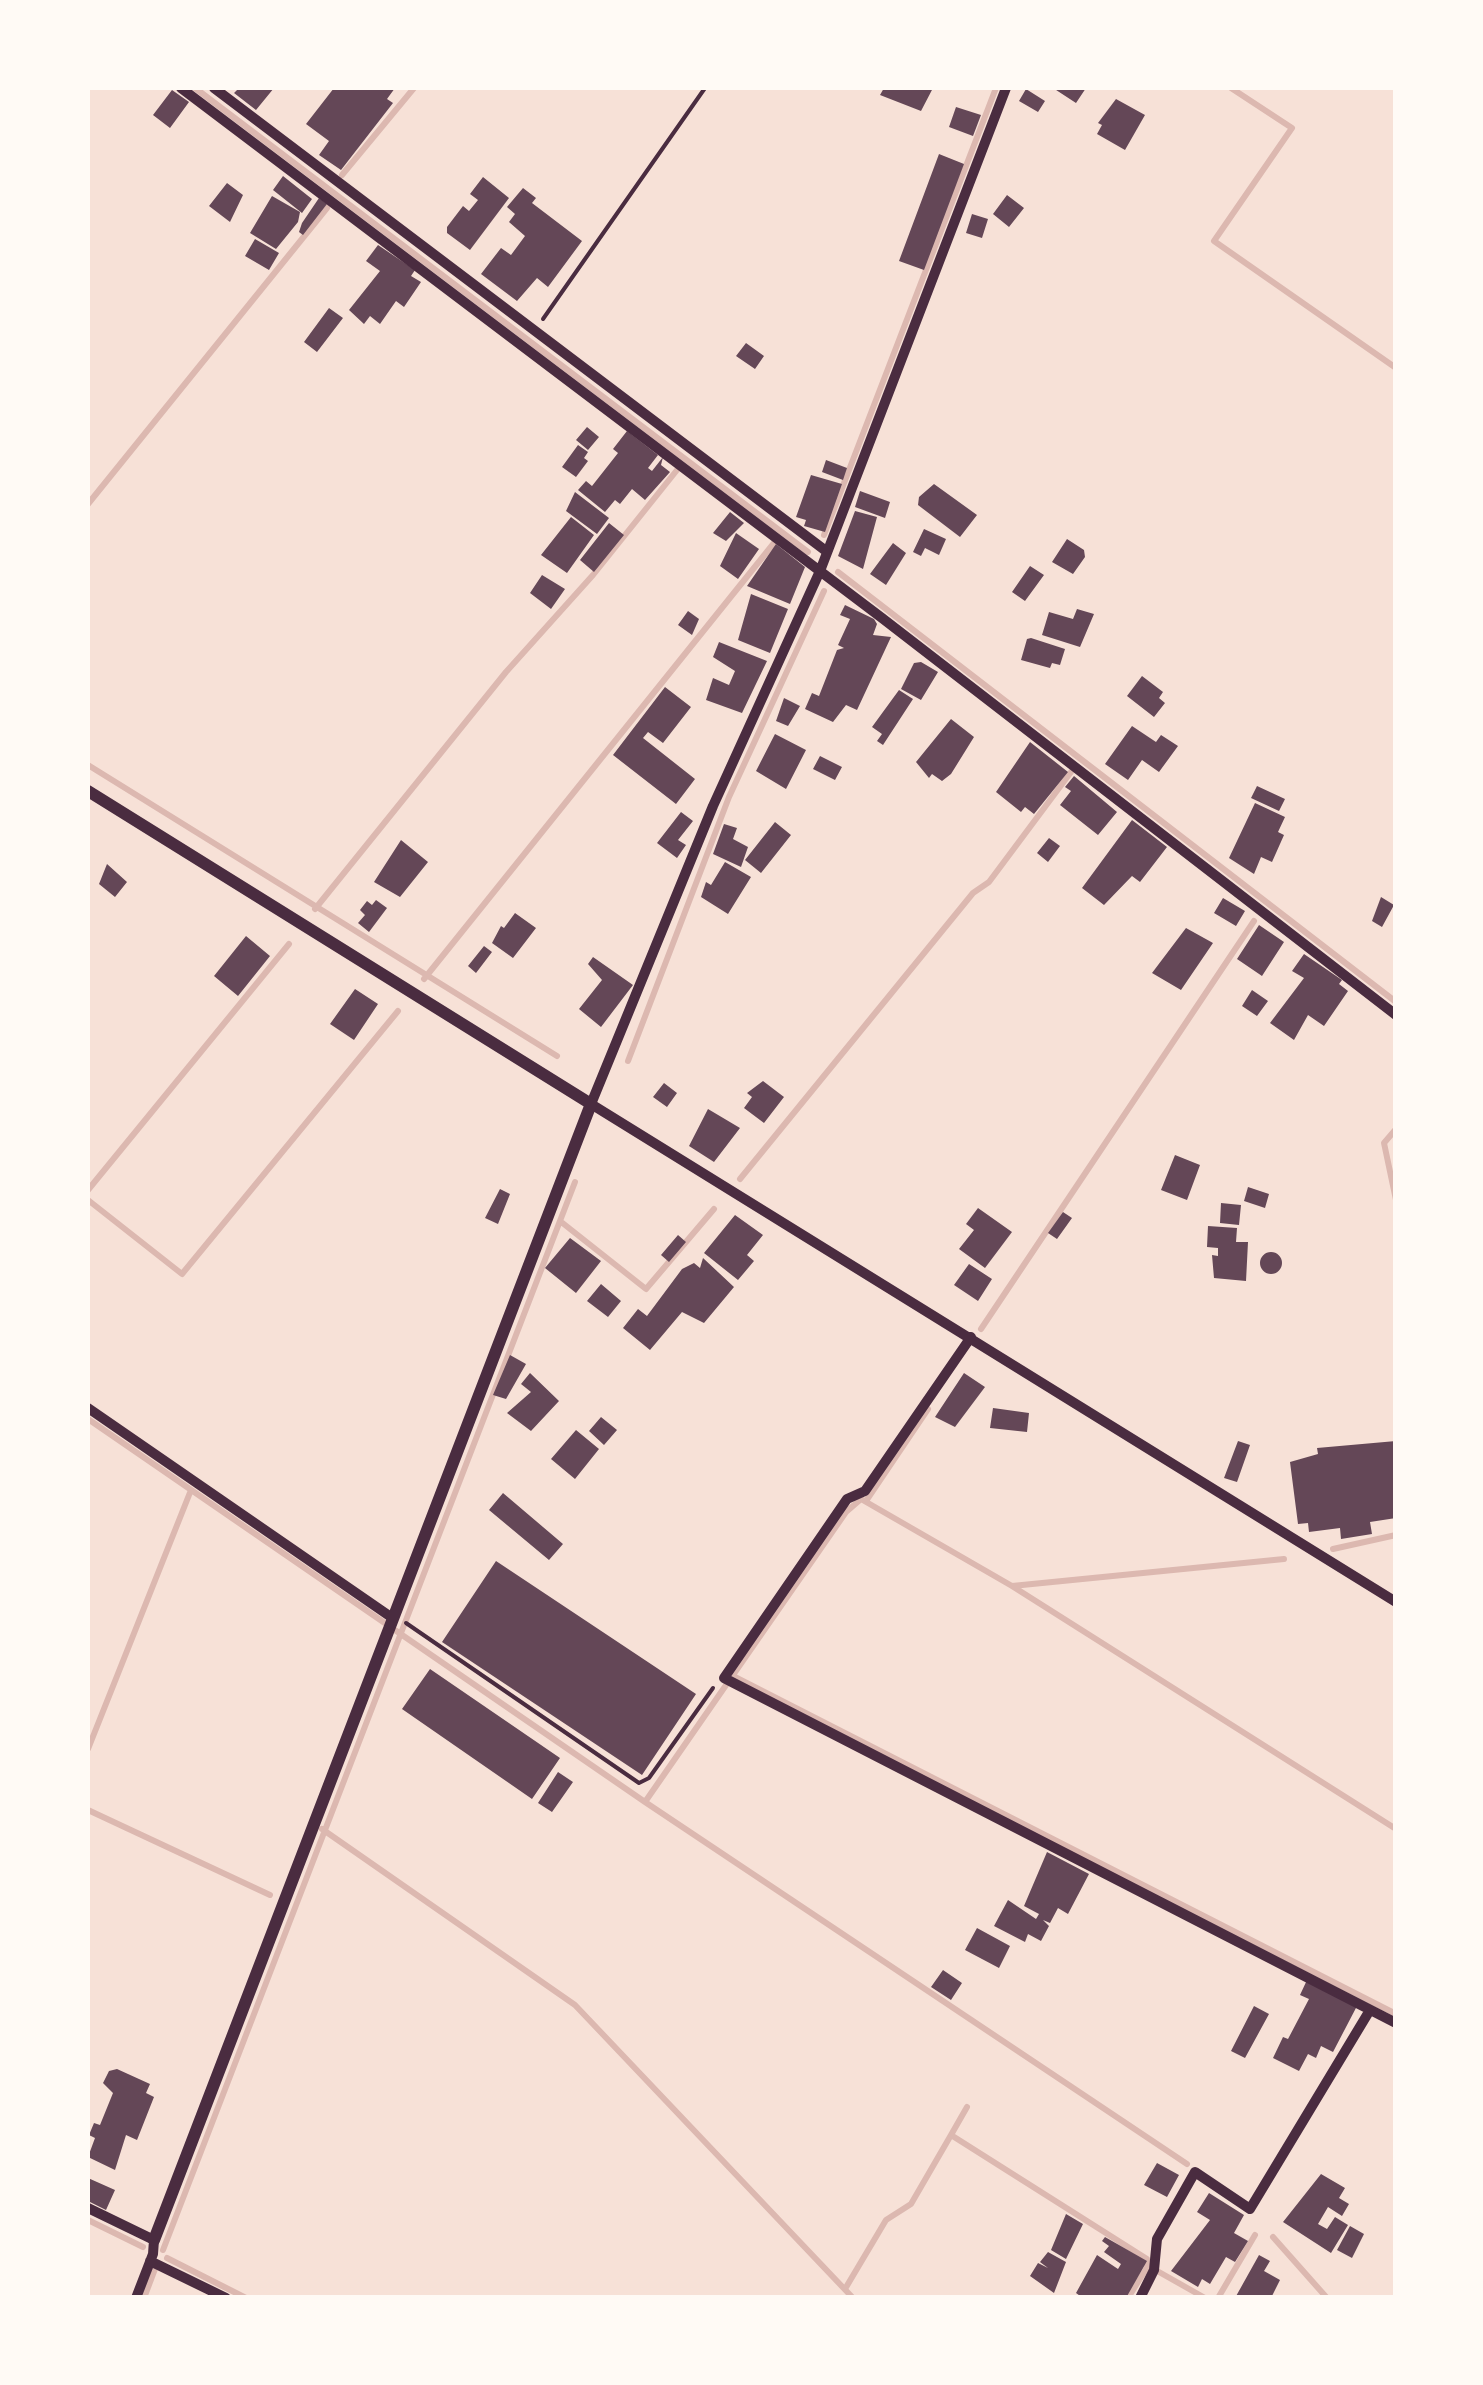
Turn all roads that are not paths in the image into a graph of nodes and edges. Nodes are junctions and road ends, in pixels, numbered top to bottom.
1 (181, 88) edge
2 (214, 88) edge
3 (1006, 88) edge
4 (826, 551) junction
5 (820, 571) junction
6 (88, 791) edge
7 (1396, 1015) edge
8 (591, 1104) junction
9 (971, 1337) junction
10 (88, 1408) edge
11 (1396, 1602) edge
12 (389, 1622) junction
13 (1370, 2010) junction
14 (1396, 2023) edge
15 (88, 2208) edge
16 (154, 2240) junction
17 (150, 2261) junction
18 (136, 2298) edge
19 (226, 2298) edge
20 (1140, 2298) edge

1 - 5 street
2 - 4 street
3 - 4 street
4 - 5 street
5 - 7 street
5 - 8 street
6 - 8 street
8 - 9 street
8 - 12 street
9 - 11 street
9 - 13 street
10 - 12 street
12 - 16 street
13 - 14 street
13 - 20 street
15 - 16 street
16 - 17 street
17 - 18 street
17 - 19 street

